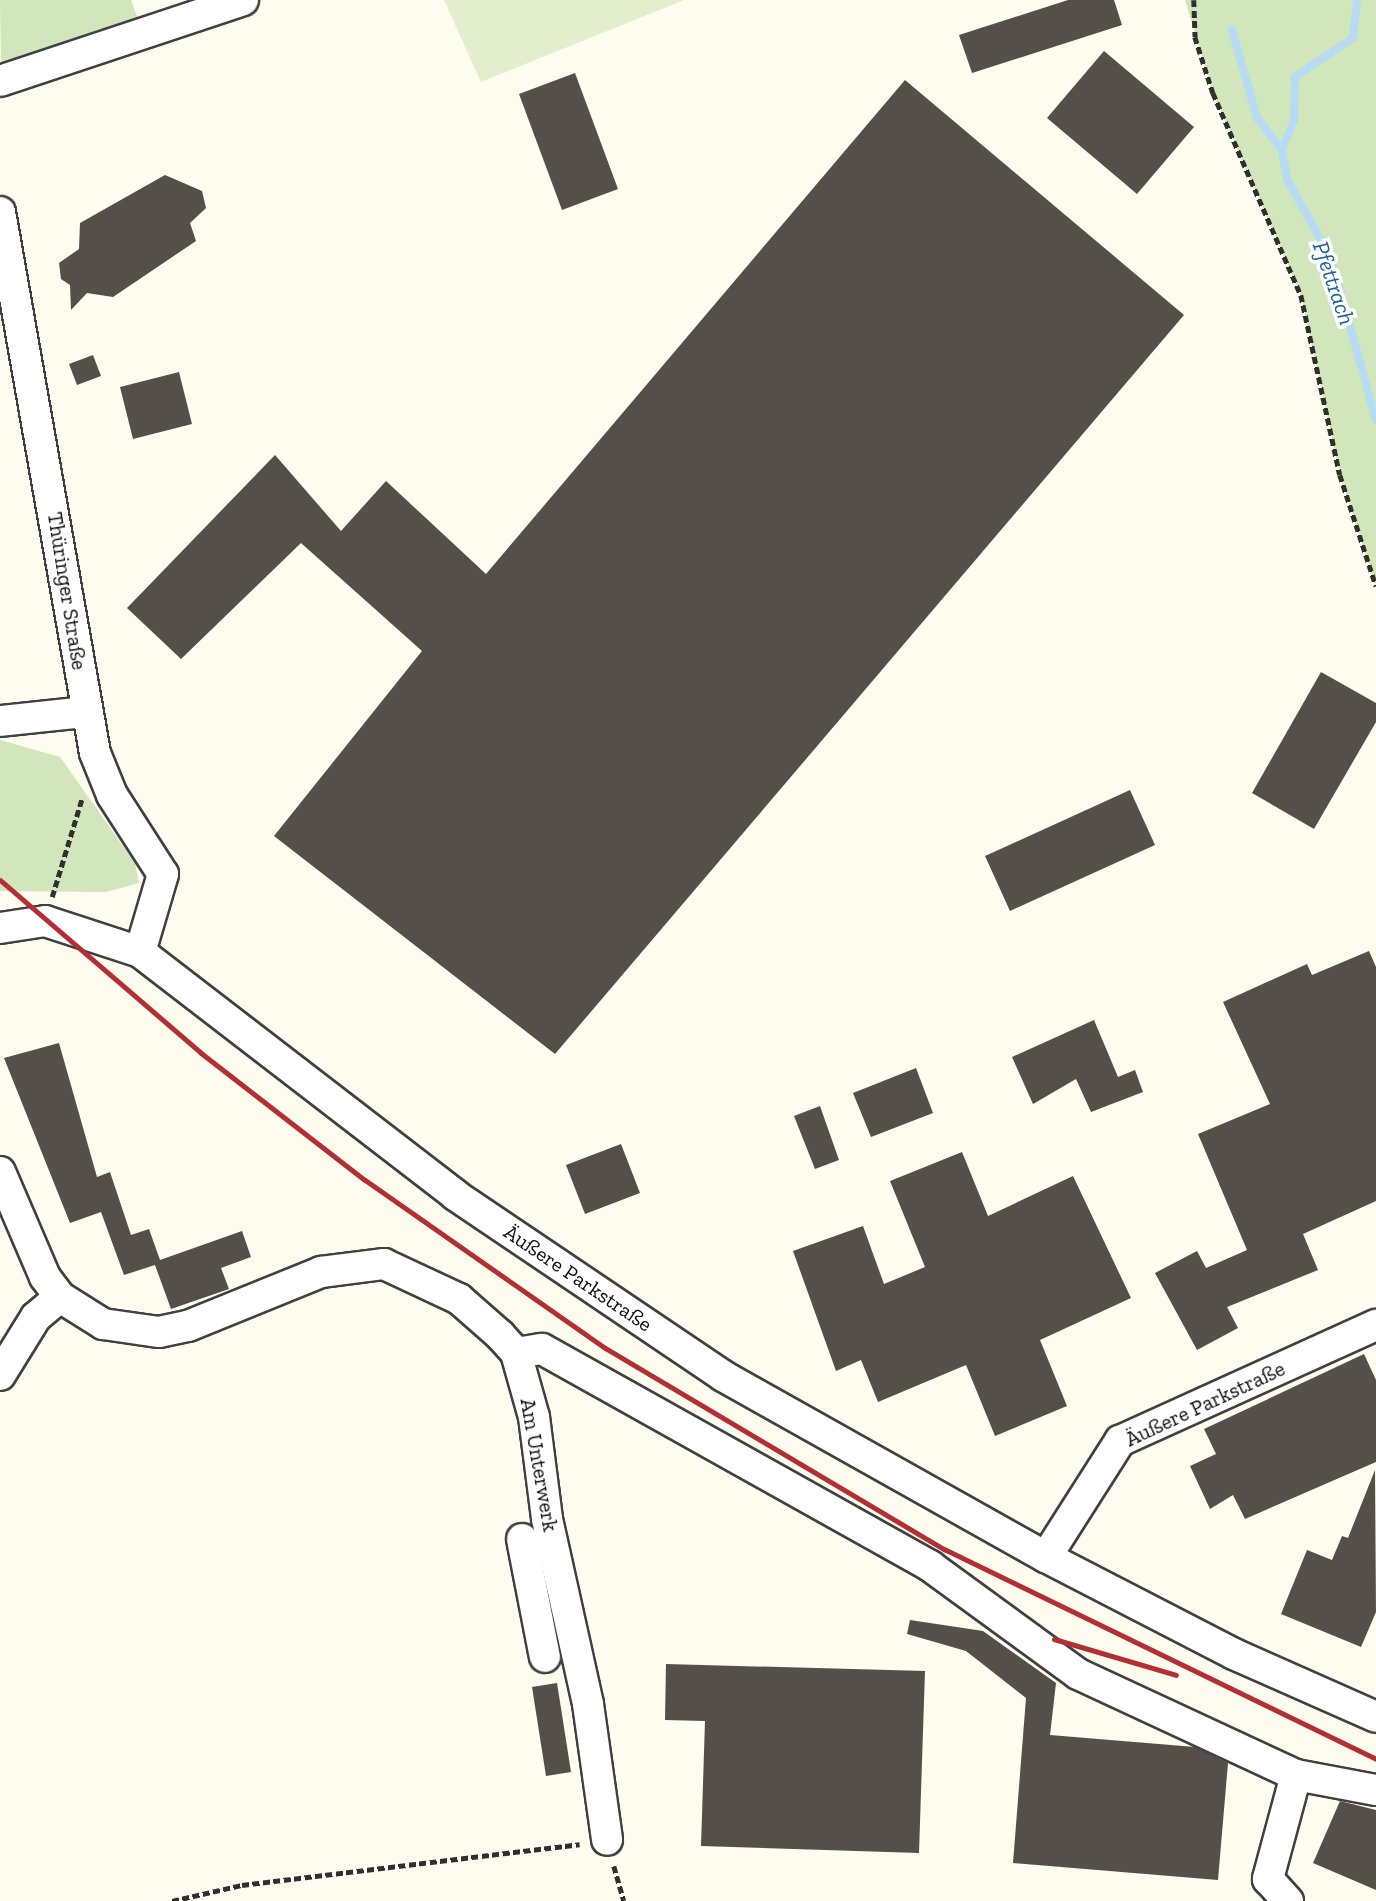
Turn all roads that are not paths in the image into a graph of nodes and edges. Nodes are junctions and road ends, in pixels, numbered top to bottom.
1 (243, 0) edge
2 (0, 81) edge
3 (0, 212) edge
4 (86, 712) junction
5 (0, 721) edge
6 (0, 928) edge
7 (140, 952) junction
8 (0, 1172) edge
9 (60, 1297) junction
10 (1376, 1325) edge
11 (516, 1353) junction
12 (0, 1375) edge
13 (522, 1539) dead end
14 (1046, 1557) junction
15 (578, 1651) junction
16 (1376, 1717) edge
17 (1296, 1775) junction
18 (1376, 1790) edge
19 (607, 1840) road end
20 (1288, 1901) edge

1 - 2 street
3 - 4 street, Thüringer Straße
4 - 5 street
4 - 7 street, Thüringer Straße
6 - 7 street, Äußere Parkstraße
7 - 14 street, Äußere Parkstraße
8 - 9 street
9 - 11 street
9 - 12 street
10 - 14 street, Äußere Parkstraße
11 - 15 street, Am Unterwerk
11 - 17 street
13 - 15 street
14 - 16 street, Äußere Parkstraße
15 - 19 street, Am Unterwerk
17 - 18 street
17 - 20 street

